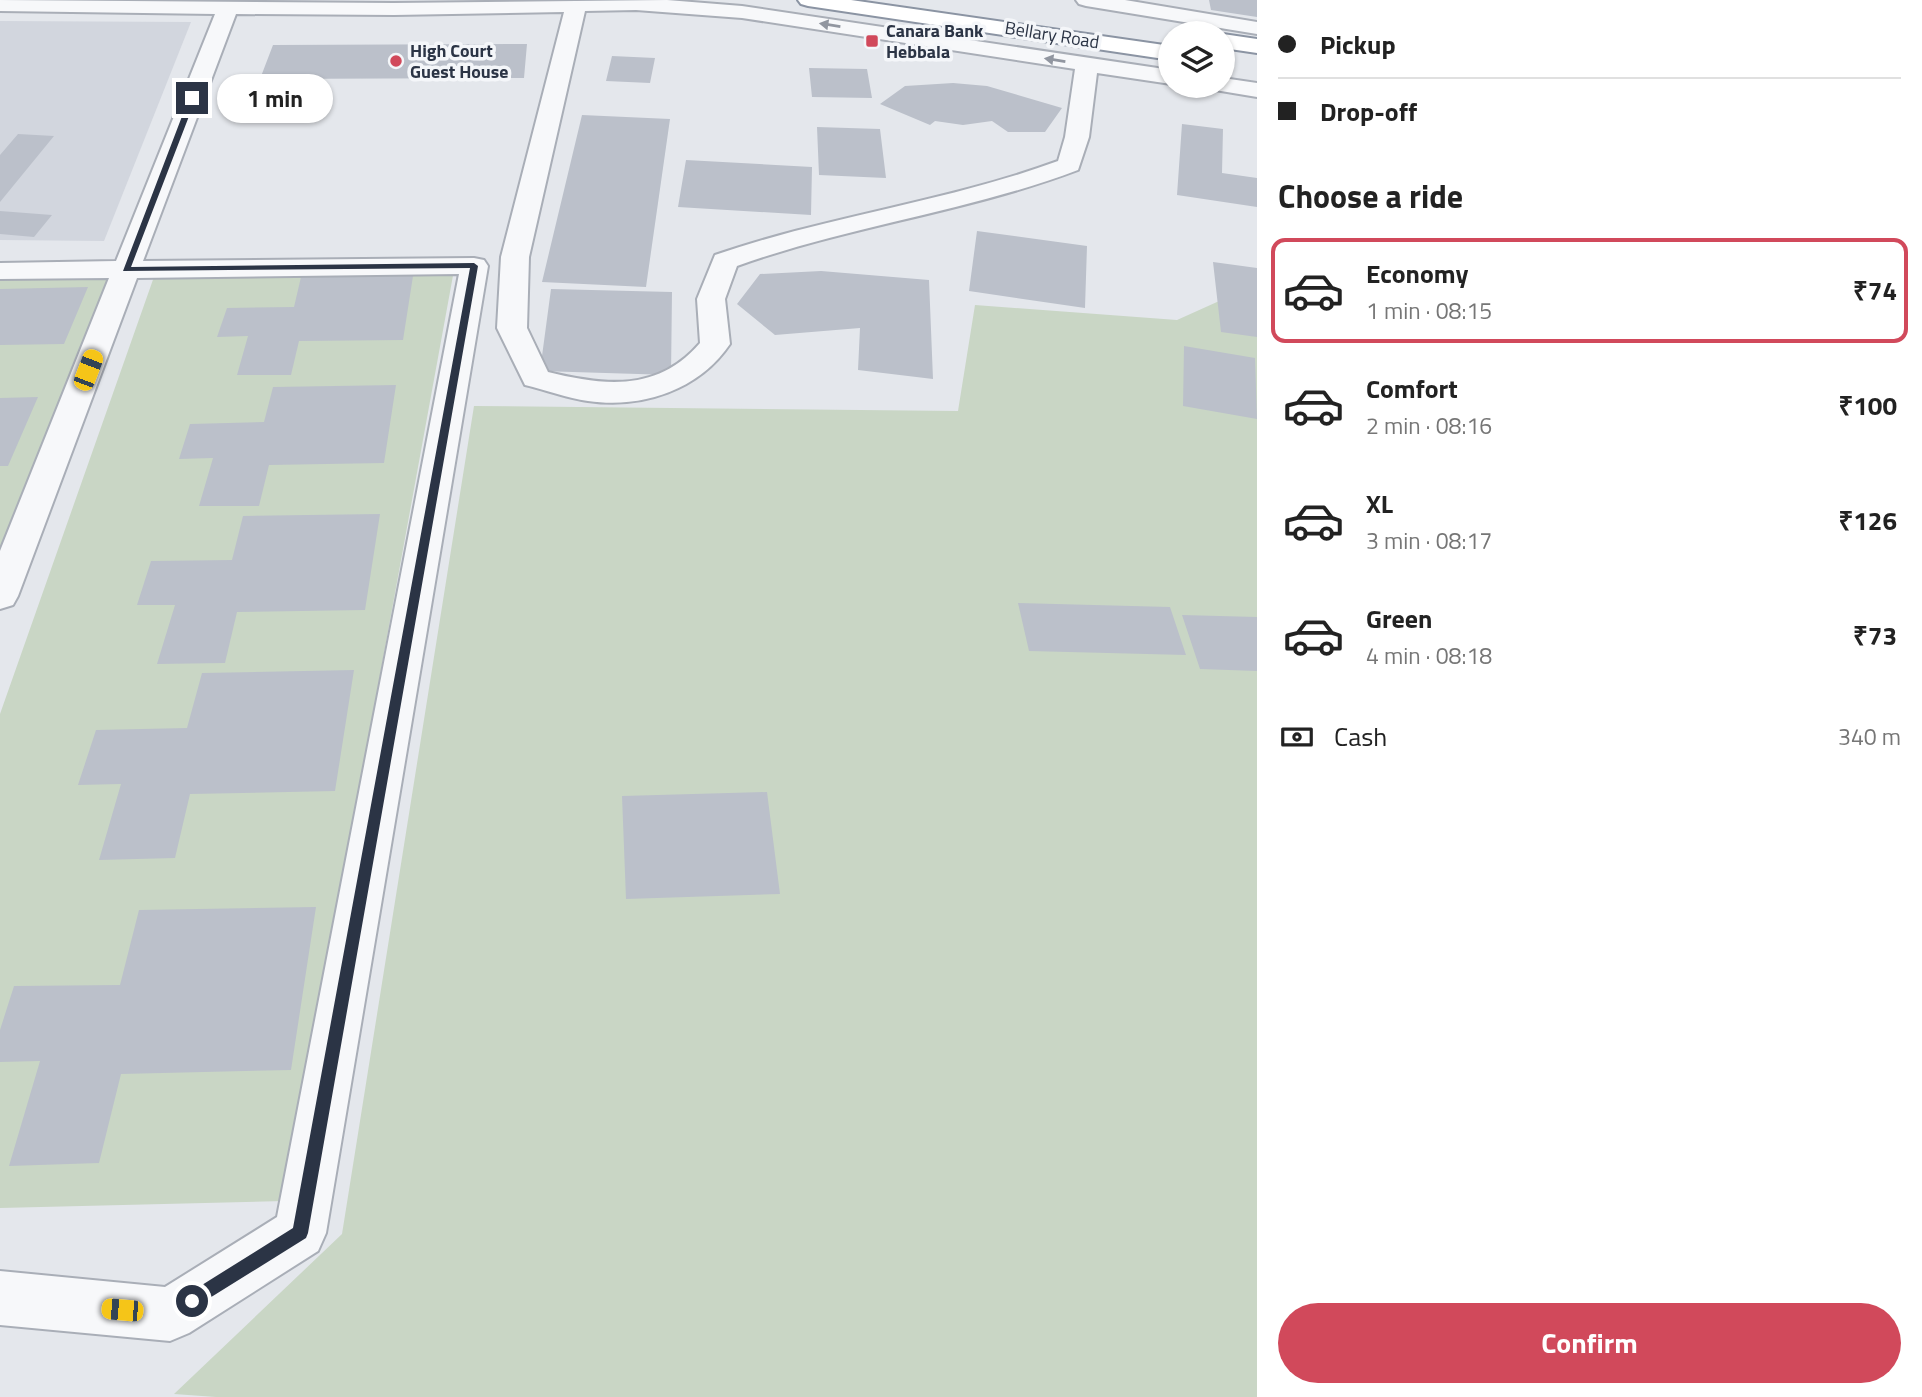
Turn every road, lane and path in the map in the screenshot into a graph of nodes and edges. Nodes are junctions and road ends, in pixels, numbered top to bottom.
1 (808, 0) edge
2 (1086, 0) edge
3 (0, 5) edge
4 (576, 5) junction
5 (228, 7) junction
6 (1057, 15) dead end
7 (1257, 28) edge
8 (1158, 31) edge
9 (1235, 43) edge
10 (1257, 46) edge
11 (1158, 51) edge
12 (1235, 63) edge
13 (1087, 64) junction
14 (1257, 66) edge
15 (1158, 75) edge
16 (1235, 87) edge
17 (1257, 90) edge
18 (126, 269) junction
19 (0, 271) edge
20 (0, 596) edge
21 (0, 1298) edge

1 - 11 highway, Bellary Road
2 - 7 street
3 - 5 street
4 - 5 street
13 -> 4 street
4 - 13 street
5 - 18 street
6 - 8 highway, Bellary Road
9 - 10 highway
12 - 14 highway
13 - 15 street
16 - 17 street
18 - 19 street
18 - 20 street
18 - 21 street

